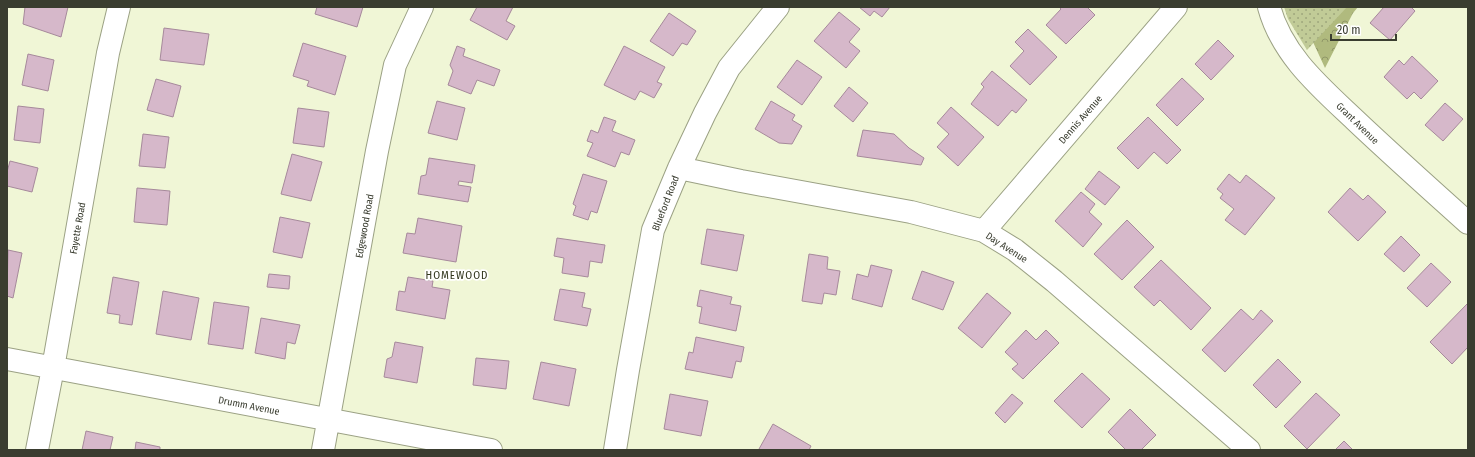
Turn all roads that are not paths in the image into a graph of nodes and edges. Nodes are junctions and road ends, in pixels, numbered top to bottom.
1 (119, 7) edge
2 (422, 7) edge
3 (778, 7) edge
4 (1176, 7) edge
5 (1269, 7) edge
6 (679, 168) junction
7 (1468, 223) edge
8 (984, 231) junction
9 (7, 359) edge
10 (53, 368) junction
11 (329, 420) junction
12 (37, 450) edge
13 (323, 450) edge
14 (491, 450) edge
15 (615, 450) edge
16 (1249, 450) edge

1 - 10 street, Fayette Road
2 - 11 street, Edgewood Road
3 - 6 street, Blueford Road
4 - 8 street, Dennis Avenue
5 - 7 street, Grant Avenue
6 - 8 street, Day Avenue
6 - 15 street, Blueford Road
8 - 16 street, Day Avenue
9 - 10 street, Drumm Avenue
10 - 11 street, Drumm Avenue
10 - 12 street, Fayette Road
11 - 13 street, Edgewood Road
11 - 14 street, Drumm Avenue

